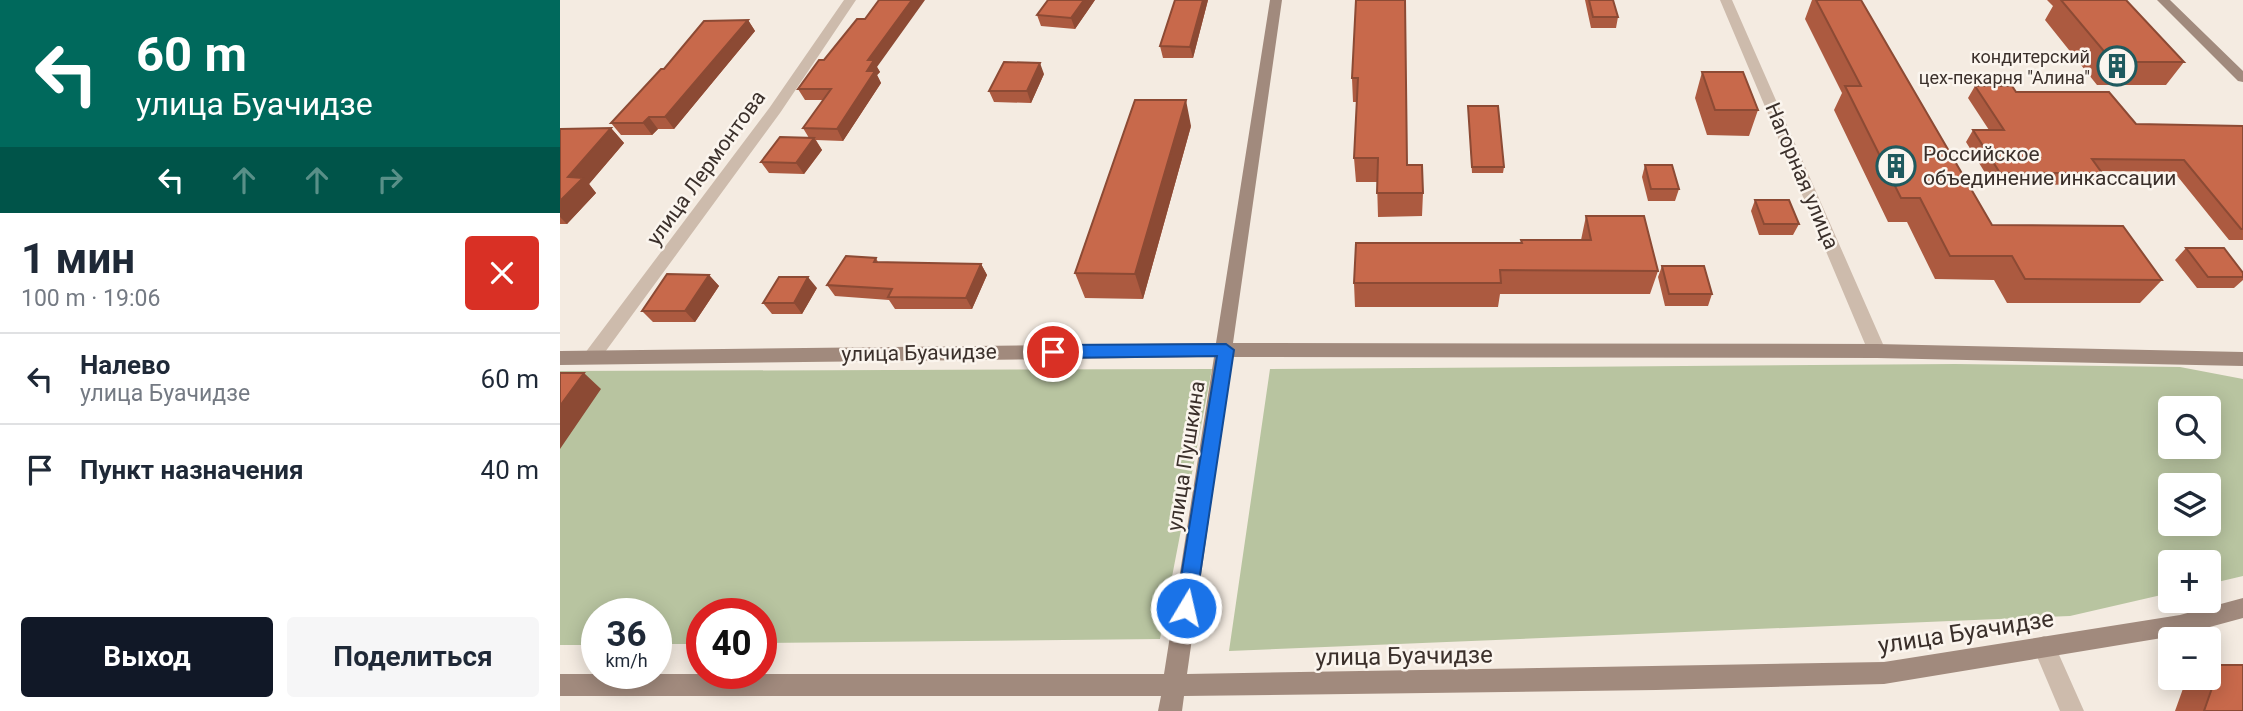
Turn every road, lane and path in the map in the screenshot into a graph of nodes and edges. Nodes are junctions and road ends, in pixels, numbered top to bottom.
1 (850, 0) edge
2 (1276, 0) edge
3 (1726, 0) edge
4 (2163, 0) edge
5 (2243, 78) edge
6 (1226, 350) junction
7 (1877, 351) junction
8 (560, 358) edge
9 (591, 358) junction
10 (2243, 359) edge
11 (2243, 608) edge
12 (2044, 647) junction
13 (560, 685) edge
14 (1174, 685) junction
15 (1170, 711) edge
16 (2073, 711) edge

1 - 9 street, улица Лермонтова
2 - 6 main road, улица Пушкина
3 - 7 street, Нагорная улица
4 - 5 main road
6 - 7 main road, улица Буачидзе
6 - 9 main road, улица Буачидзе
6 - 14 main road, улица Пушкина
7 - 10 main road, улица Буачидзе
8 - 9 main road, улица Буачидзе
11 - 12 main road, улица Буачидзе
12 - 14 main road, улица Буачидзе
12 - 16 street
13 - 14 main road, улица Буачидзе
14 - 15 main road, улица Пушкина

